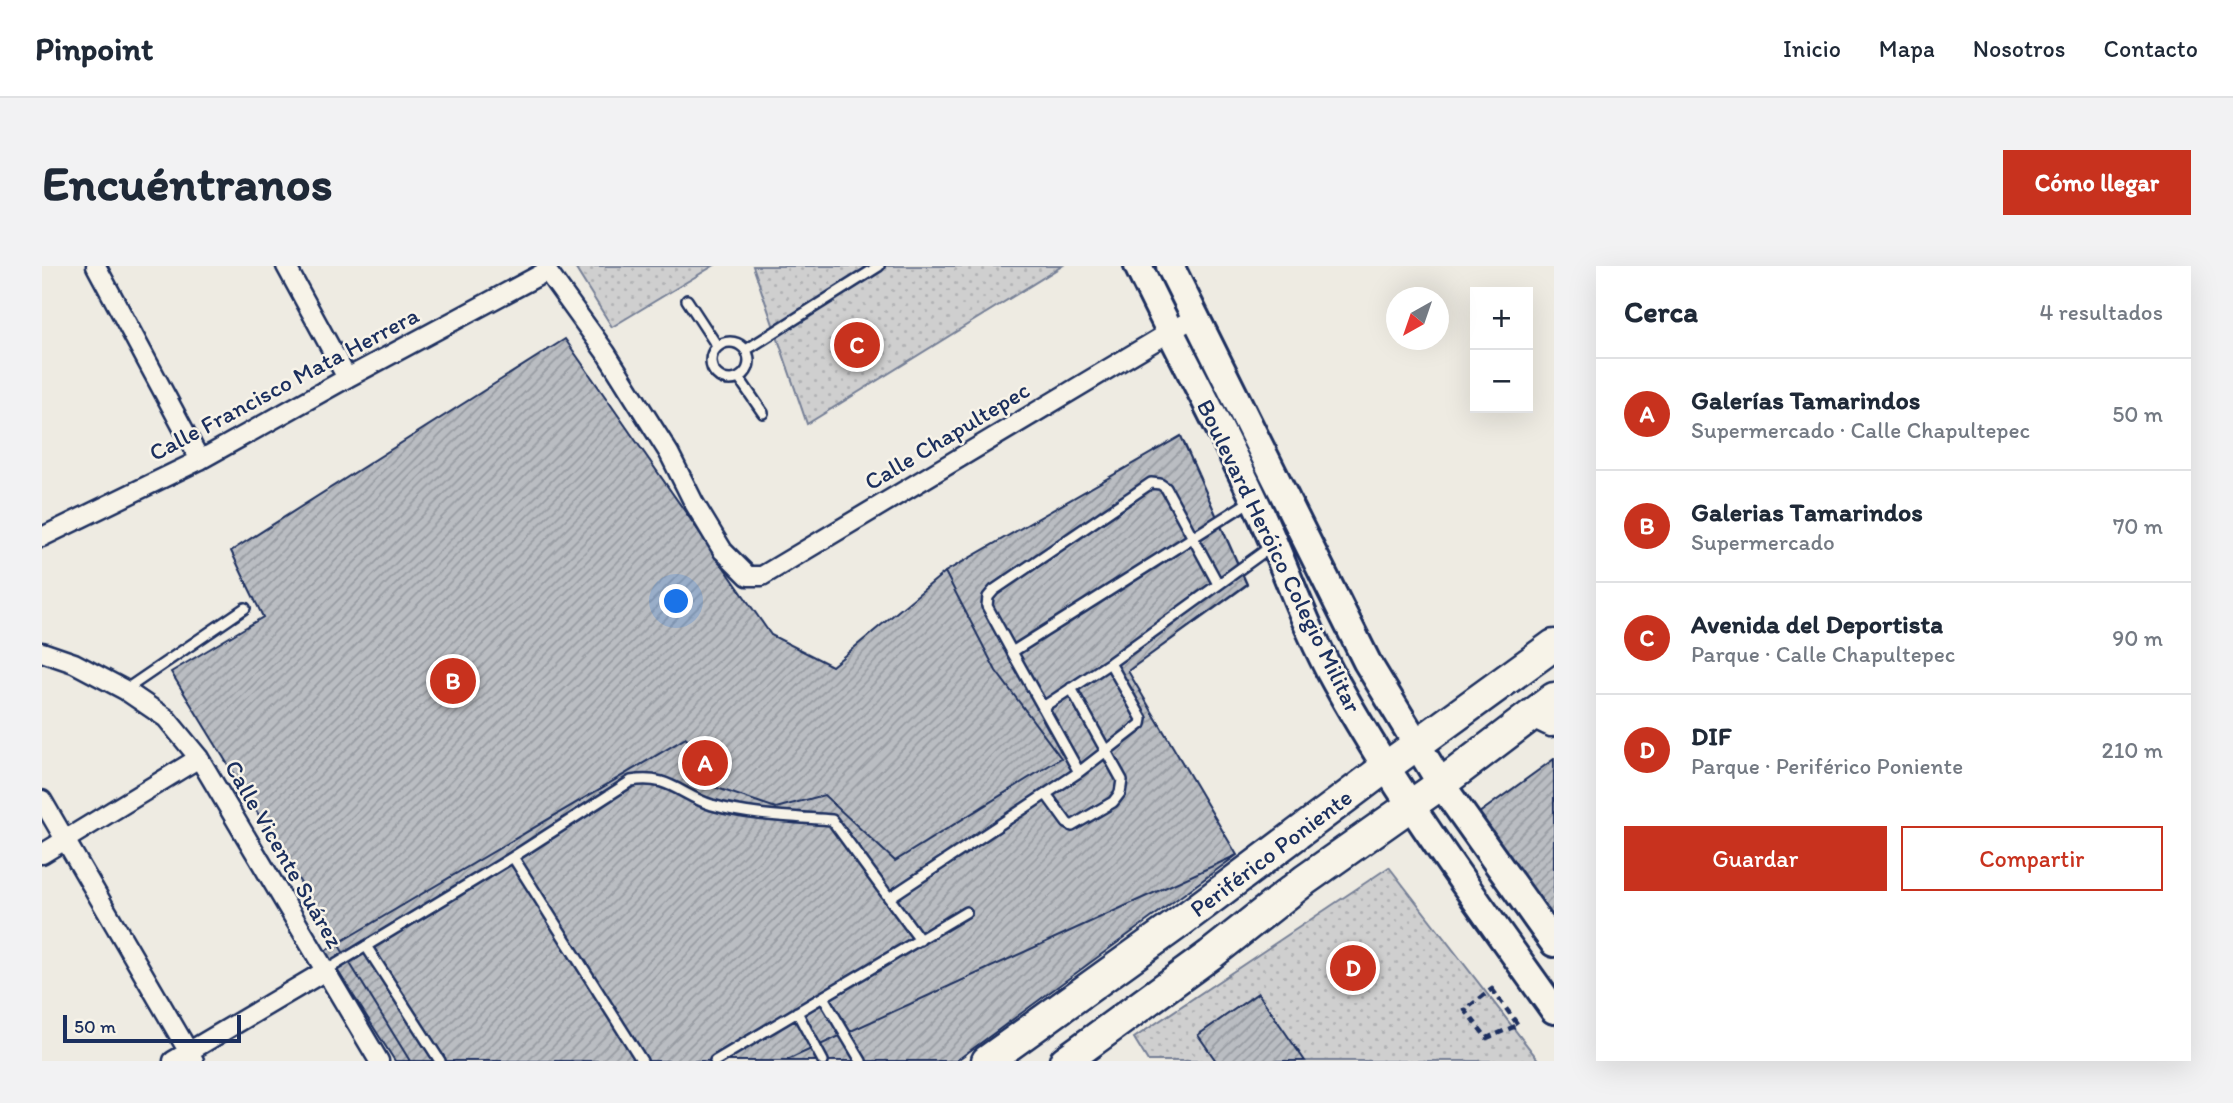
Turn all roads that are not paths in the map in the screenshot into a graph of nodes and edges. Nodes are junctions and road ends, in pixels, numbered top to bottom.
1 (96, 266) edge
2 (286, 266) edge
3 (878, 266) edge
4 (1138, 266) edge
5 (1170, 266) edge
6 (547, 268) edge
7 (687, 300) dead end
8 (1195, 317) junction
9 (1169, 332) junction
10 (717, 346) junction
11 (746, 350) junction
12 (347, 378) junction
13 (740, 378) junction
14 (762, 413) dead end
15 (200, 460) junction
16 (1254, 499) junction
17 (43, 534) edge
18 (1194, 537) junction
19 (1274, 544) junction
20 (1218, 584) junction
21 (245, 608) dead end
22 (1554, 645) edge
23 (42, 652) edge
24 (1012, 653) junction
25 (1110, 663) junction
26 (1072, 688) junction
27 (125, 690) junction
28 (1554, 698) edge
29 (1042, 707) junction
30 (1542, 721) edge
31 (1417, 744) junction
32 (1107, 752) junction
33 (199, 758) junction
34 (1386, 767) junction
35 (1079, 772) junction
36 (1441, 784) junction
37 (1046, 794) junction
38 (42, 800) edge
39 (1410, 806) junction
40 (65, 841) junction
41 (42, 854) edge
42 (513, 857) junction
43 (889, 898) junction
44 (966, 912) dead end
45 (920, 940) junction
46 (1554, 943) edge
47 (366, 946) junction
48 (325, 971) junction
49 (823, 997) junction
50 (1554, 1010) edge
51 (797, 1012) junction
52 (185, 1058) edge
53 (379, 1061) edge
54 (440, 1061) edge
55 (642, 1061) edge
56 (715, 1061) edge
57 (823, 1061) edge
58 (861, 1061) edge
59 (987, 1061) edge
60 (1065, 1061) edge

1 - 15 street
2 - 12 street
3 - 11 lane
4 - 9 main road, Boulevard Heróico Colegio Militar
5 - 8 main road, Boulevard Heróico Colegio Militar
6 - 9 street, Calle Chapultepec
6 - 12 street, Calle Francisco Mata Herrera
7 - 10 lane
8 - 9 street, Calle Chapultepec
8 - 31 main road, Boulevard Heróico Colegio Militar
9 - 16 main road, Boulevard Heróico Colegio Militar
10 - 11 lane
10 - 13 lane
11 - 13 lane
12 - 15 street, Calle Francisco Mata Herrera
13 - 14 lane
15 - 17 street, Calle Francisco Mata Herrera
16 - 18 lane
16 - 19 main road, Boulevard Heróico Colegio Militar
18 - 20 lane
18 - 24 lane
18 - 24 lane
19 - 20 lane
19 - 34 main road, Boulevard Heróico Colegio Militar
20 - 25 lane
21 - 27 lane
22 - 31 main road, Periférico Poniente
23 - 27 street, Calle Vicente Suárez
24 - 29 lane
25 - 26 lane
25 - 32 lane
26 - 29 lane
26 - 32 lane
27 - 33 street, Calle Vicente Suárez
28 - 30 main road, Periférico Poniente
29 - 35 lane
30 - 36 main road, Periférico Poniente
31 - 34 main road, Periférico Poniente
31 - 36 main road, Boulevard Heróico Colegio Militar
32 - 35 lane
32 - 37 lane
33 - 40 street
33 - 48 street, Calle Vicente Suárez
34 - 39 main road, Boulevard Heróico Colegio Militar
34 - 59 main road, Periférico Poniente
35 - 37 lane
36 - 39 main road, Periférico Poniente
36 - 46 main road, Boulevard Heróico Colegio Militar
37 - 43 lane
38 - 40 street
39 - 50 main road, Boulevard Heróico Colegio Militar
39 - 60 main road, Periférico Poniente
40 - 41 street
40 - 52 street
42 - 43 lane
42 - 47 lane
42 - 55 lane
43 - 45 lane
44 - 45 lane
45 - 49 lane
47 - 48 lane
47 - 54 lane
48 - 52 street
48 - 53 street, Calle Vicente Suárez
49 - 51 lane
49 - 58 lane
51 - 56 lane
51 - 57 lane

